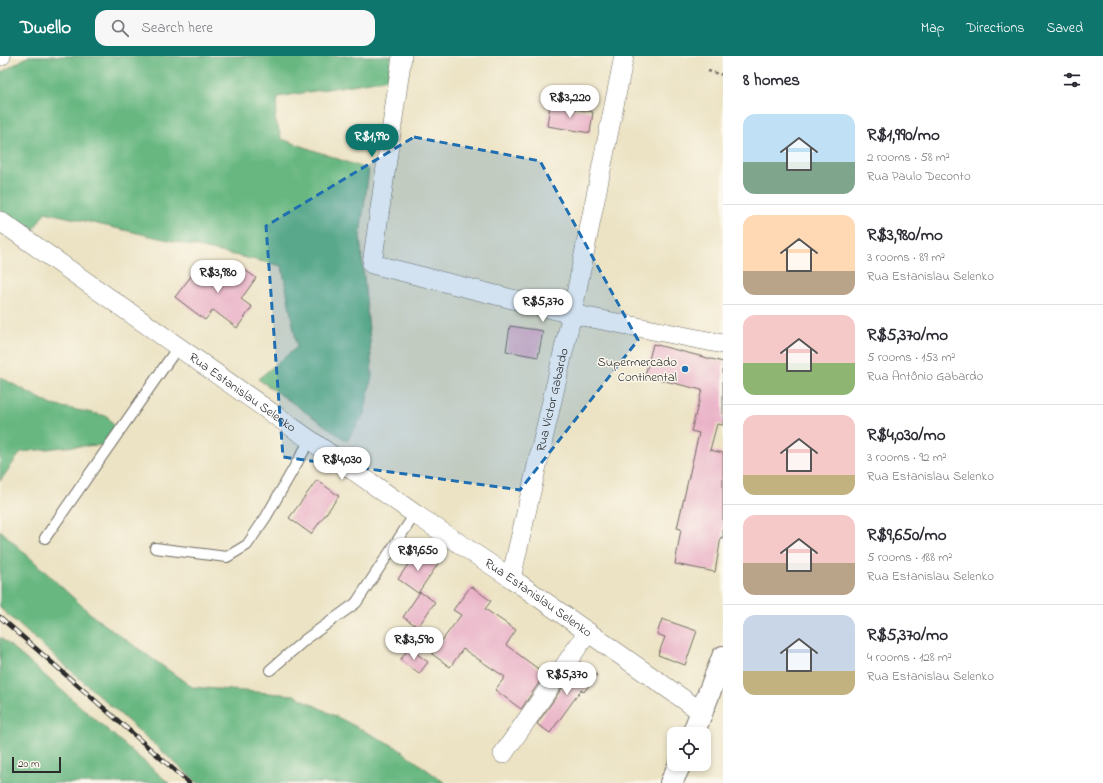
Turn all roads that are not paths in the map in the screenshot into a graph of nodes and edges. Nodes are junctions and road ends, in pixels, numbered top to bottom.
1 (402, 56) edge
2 (624, 56) edge
3 (0, 221) edge
4 (572, 314) junction
5 (723, 344) edge
6 (178, 347) junction
7 (310, 440) junction
8 (416, 514) junction
9 (45, 538) dead end
10 (155, 548) dead end
11 (511, 578) junction
12 (588, 632) junction
13 (723, 657) edge
14 (270, 670) dead end
15 (703, 713) junction
16 (696, 727) edge
17 (503, 754) dead end
18 (677, 771) edge
19 (671, 783) edge

1 - 4 street
2 - 4 street, Rua Victor Gabardo
3 - 6 street, Rua Estanislau Selenko
4 - 5 street
4 - 11 street, Rua Victor Gabardo
6 - 7 street, Rua Estanislau Selenko
6 - 9 lane
7 - 8 street, Rua Estanislau Selenko
7 - 10 lane
8 - 11 street, Rua Estanislau Selenko
8 - 14 lane
11 - 12 street, Rua Estanislau Selenko
12 - 15 street, Rua Estanislau Selenko
12 - 17 street
13 - 15 main road
15 - 16 main road
18 - 19 main road

